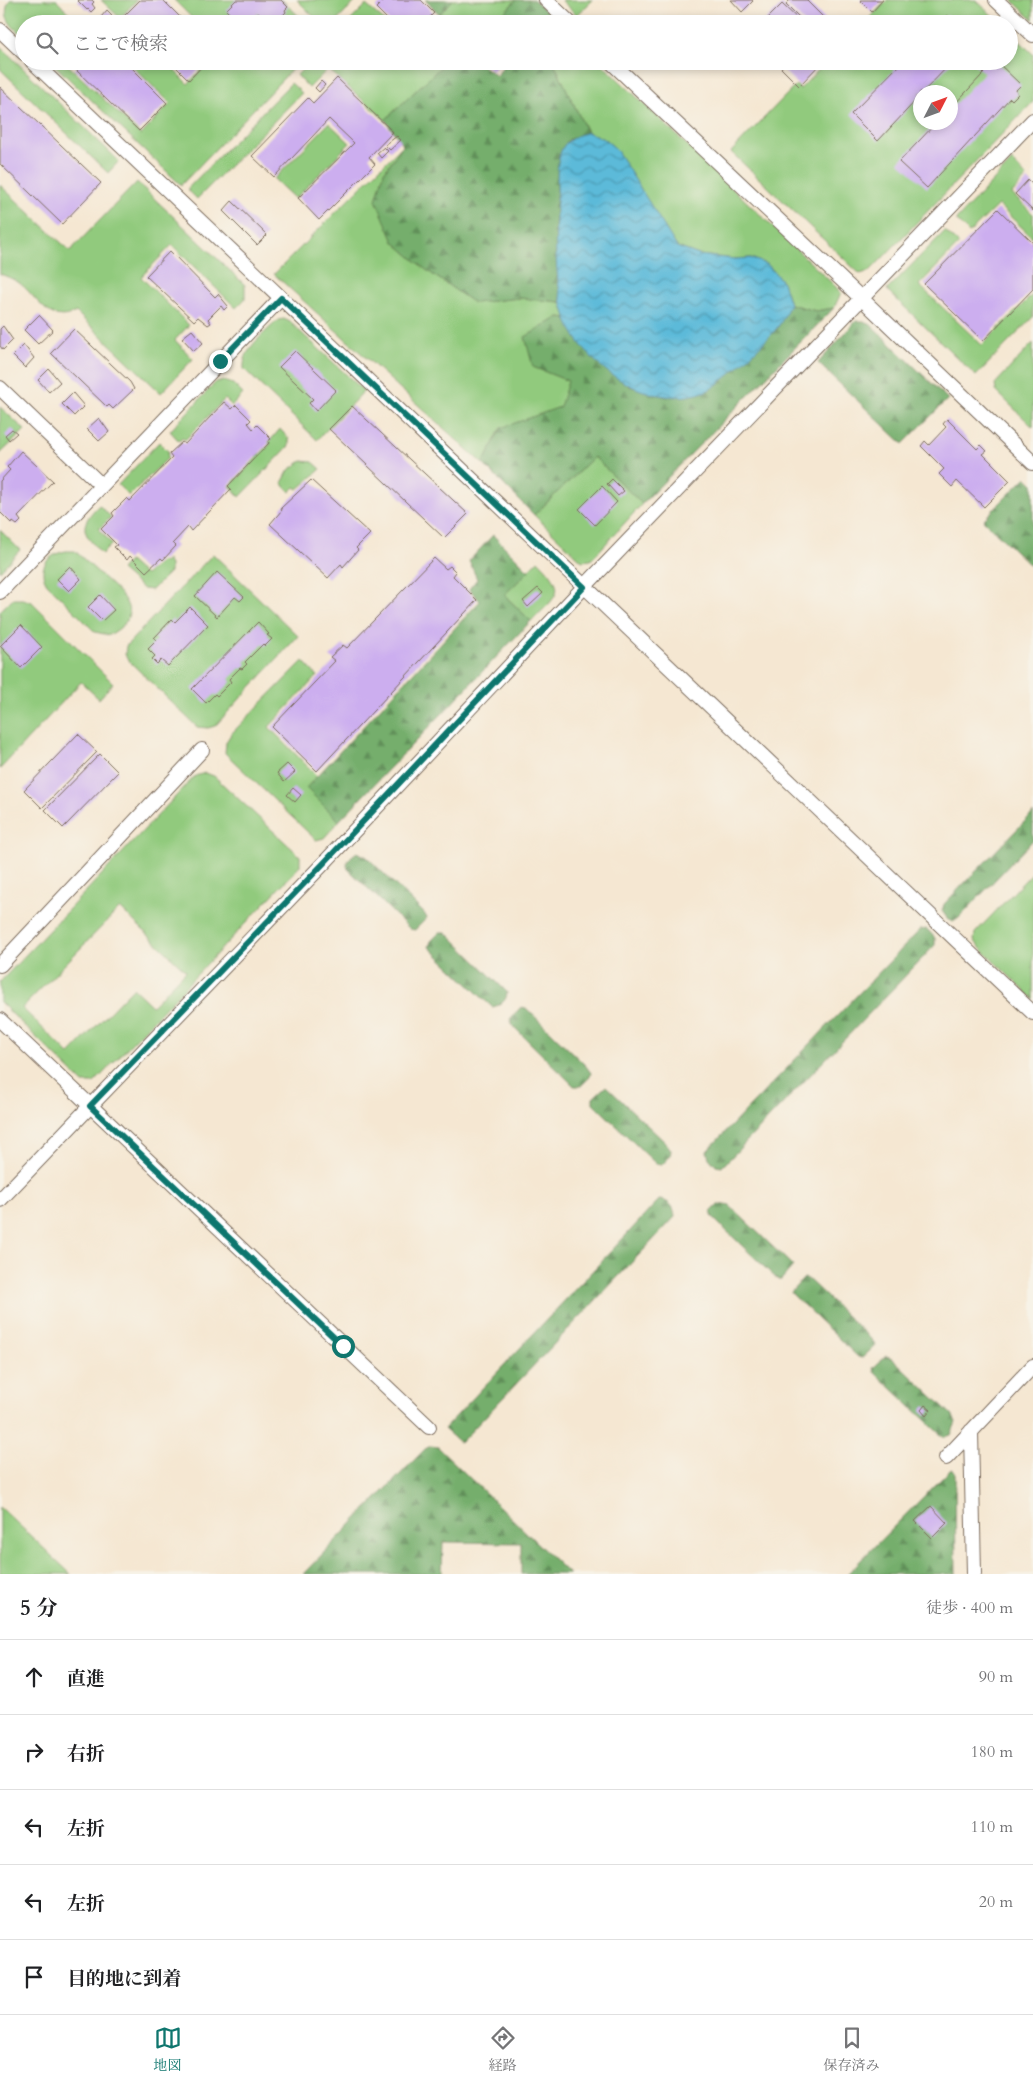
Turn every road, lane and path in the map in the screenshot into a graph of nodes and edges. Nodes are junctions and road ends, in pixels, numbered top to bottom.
1 (546, 0) edge
2 (996, 0) edge
3 (562, 15) edge
4 (1011, 15) edge
5 (1018, 21) edge
6 (0, 30) edge
7 (1033, 36) edge
8 (15, 44) edge
9 (41, 70) edge
10 (620, 70) edge
11 (1033, 120) edge
12 (281, 298) junction
13 (861, 298) junction
14 (0, 388) edge
15 (1033, 463) edge
16 (101, 486) junction
17 (584, 587) junction
18 (0, 592) edge
19 (202, 750) dead end
20 (0, 965) edge
21 (1033, 1013) edge
22 (0, 1020) edge
23 (90, 1106) junction
24 (0, 1200) edge
25 (1033, 1366) edge
26 (428, 1427) dead end
27 (970, 1431) junction
28 (946, 1458) dead end
29 (974, 1574) edge

1 - 3 lane
2 - 4 lane
5 - 7 lane
6 - 8 lane
9 - 12 lane
10 - 13 lane
11 - 13 lane
12 - 16 lane
12 - 17 lane
13 - 15 lane
13 - 17 lane
14 - 16 lane
16 - 18 lane
17 - 21 lane
17 - 23 lane
19 - 20 lane
22 - 23 lane
23 - 24 lane
23 - 26 lane
25 - 27 lane
27 - 28 lane
27 - 29 lane

